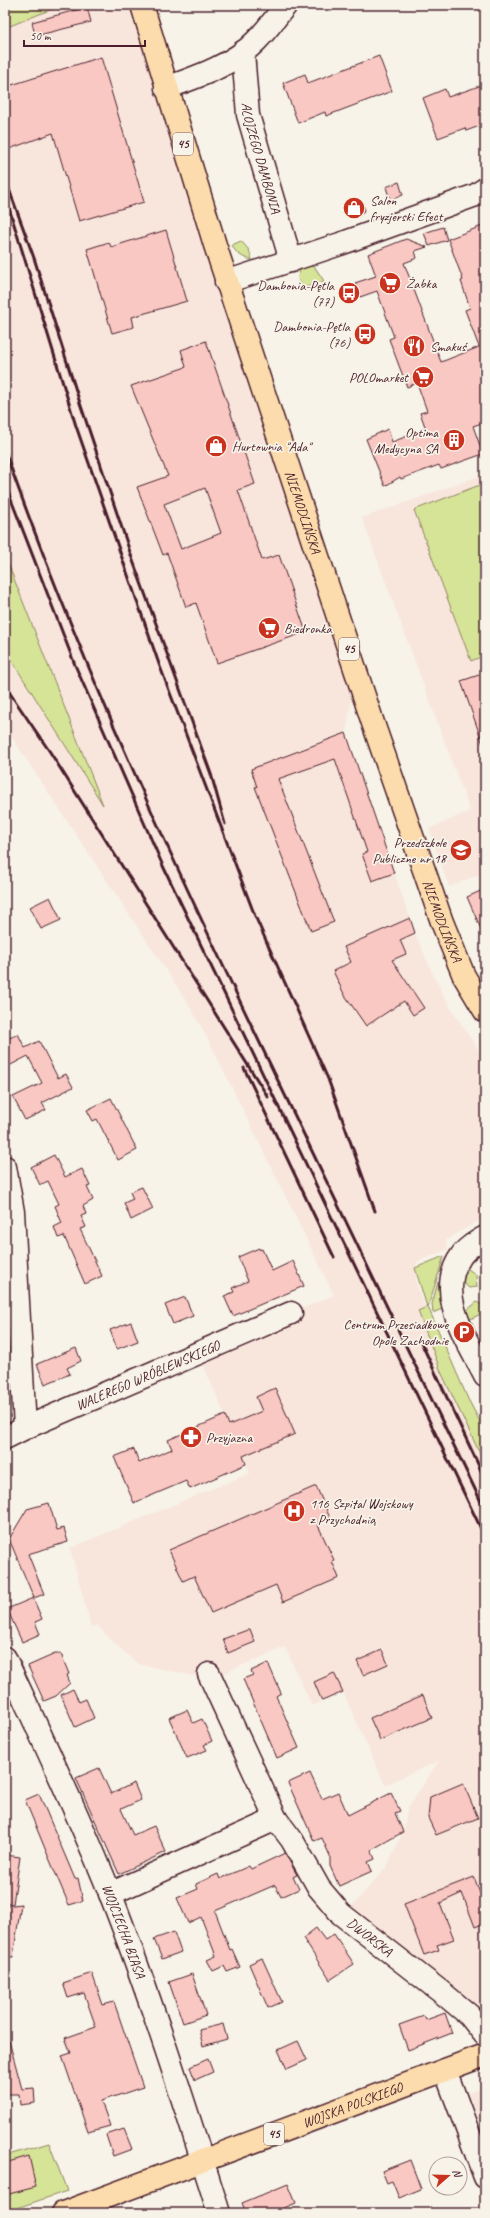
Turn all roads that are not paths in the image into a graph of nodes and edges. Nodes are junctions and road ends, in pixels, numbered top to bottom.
1 (142, 5) edge
2 (286, 5) edge
3 (243, 52) junction
4 (166, 88) junction
5 (485, 189) edge
6 (292, 260) junction
7 (226, 282) junction
8 (485, 1011) edge
9 (5, 1167) edge
10 (485, 1237) edge
11 (290, 1313) dead end
12 (485, 1376) edge
13 (25, 1428) junction
14 (5, 1438) edge
15 (5, 1658) edge
16 (209, 1674) dead end
17 (276, 1819) junction
18 (110, 1894) junction
19 (485, 2035) edge
20 (485, 2055) edge
21 (446, 2070) junction
22 (202, 2161) junction
23 (485, 2177) edge
24 (63, 2213) edge
25 (219, 2213) edge

1 - 4 main road, NIEMODLIŃSKA / 45
2 - 3 street
3 - 4 street
3 - 6 street, ALOJZEGO DAMBONIA
4 - 7 main road, NIEMODLIŃSKA / 45
5 - 6 street
6 - 7 street
7 - 8 main road, NIEMODLIŃSKA / 45
9 - 13 street
10 - 12 street
11 - 13 street, WALEREGO WRÓBLEWSKIEGO
13 - 14 street, WALEREGO WRÓBLEWSKIEGO
15 - 18 street, WOJCIECHA BIASA
16 - 17 street, DWORSKA
17 - 18 street
17 - 19 street, DWORSKA
18 - 22 street, WOJCIECHA BIASA
20 - 21 main road, WOJSKA POLSKIEGO / 45
21 - 22 main road, WOJSKA POLSKIEGO / 45
21 - 23 street
22 - 24 main road, WOJSKA POLSKIEGO / 45
22 - 25 street, WOJCIECHA BIASA

